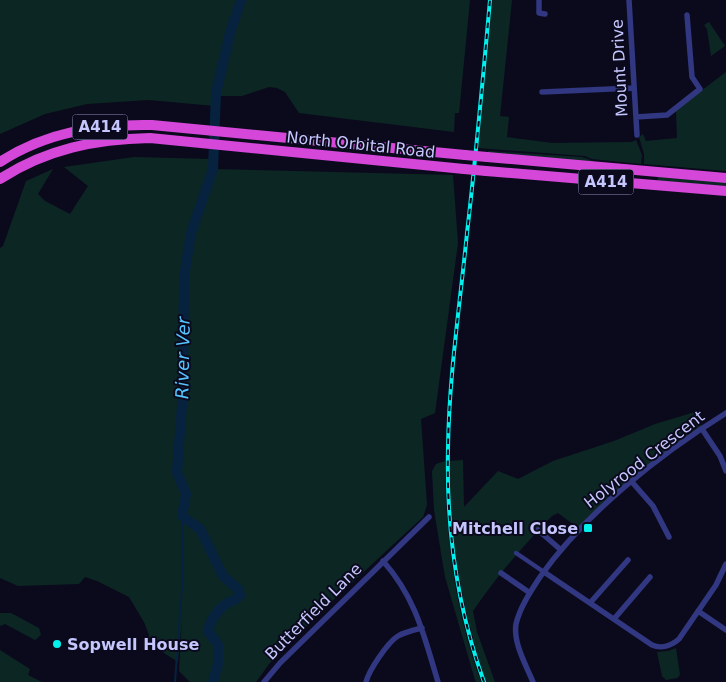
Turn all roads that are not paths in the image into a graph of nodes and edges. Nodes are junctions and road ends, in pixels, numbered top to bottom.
1 (539, 0) edge
2 (629, 0) edge
3 (540, 15) dead end
4 (687, 15) dead end
5 (634, 88) junction
6 (542, 92) dead end
7 (636, 118) junction
8 (636, 135) dead end
9 (0, 162) edge
10 (726, 178) edge
11 (0, 179) edge
12 (726, 191) edge
13 (726, 414) edge
14 (702, 429) junction
15 (726, 471) edge
16 (632, 482) junction
17 (429, 517) dead end
18 (538, 530) dead end
19 (669, 537) dead end
20 (561, 550) junction
21 (516, 553) dead end
22 (628, 560) dead end
23 (383, 561) junction
24 (726, 564) edge
25 (544, 572) junction
26 (501, 573) dead end
27 (650, 577) dead end
28 (530, 593) junction
29 (590, 603) junction
30 (698, 611) junction
31 (614, 619) junction
32 (422, 628) junction
33 (726, 630) edge
34 (264, 682) edge
35 (366, 682) edge
36 (438, 682) edge
37 (533, 682) edge

1 - 3 street
2 - 5 street, Mount Drive
4 - 7 street
5 - 6 street
5 - 7 street, Mount Drive
7 - 8 street, Mount Drive
9 - 10 highway, North Orbital Road / A414, bridge
11 - 12 highway, North Orbital Road / A414, bridge
13 - 14 street, Holyrood Crescent
14 - 15 street
14 - 16 street, Holyrood Crescent
16 - 19 street
16 - 20 street, Holyrood Crescent
17 - 23 street, Butterfield Lane
18 - 20 street
20 - 25 street, Holyrood Crescent
21 - 25 street
22 - 29 street
23 - 32 street
23 - 34 street, Butterfield Lane
24 - 30 street
25 - 28 street, Holyrood Crescent
25 - 29 street
26 - 28 street
27 - 31 street
28 - 37 street, Holyrood Crescent
29 - 31 street
30 - 31 street
30 - 33 street
32 - 35 street
32 - 36 street

